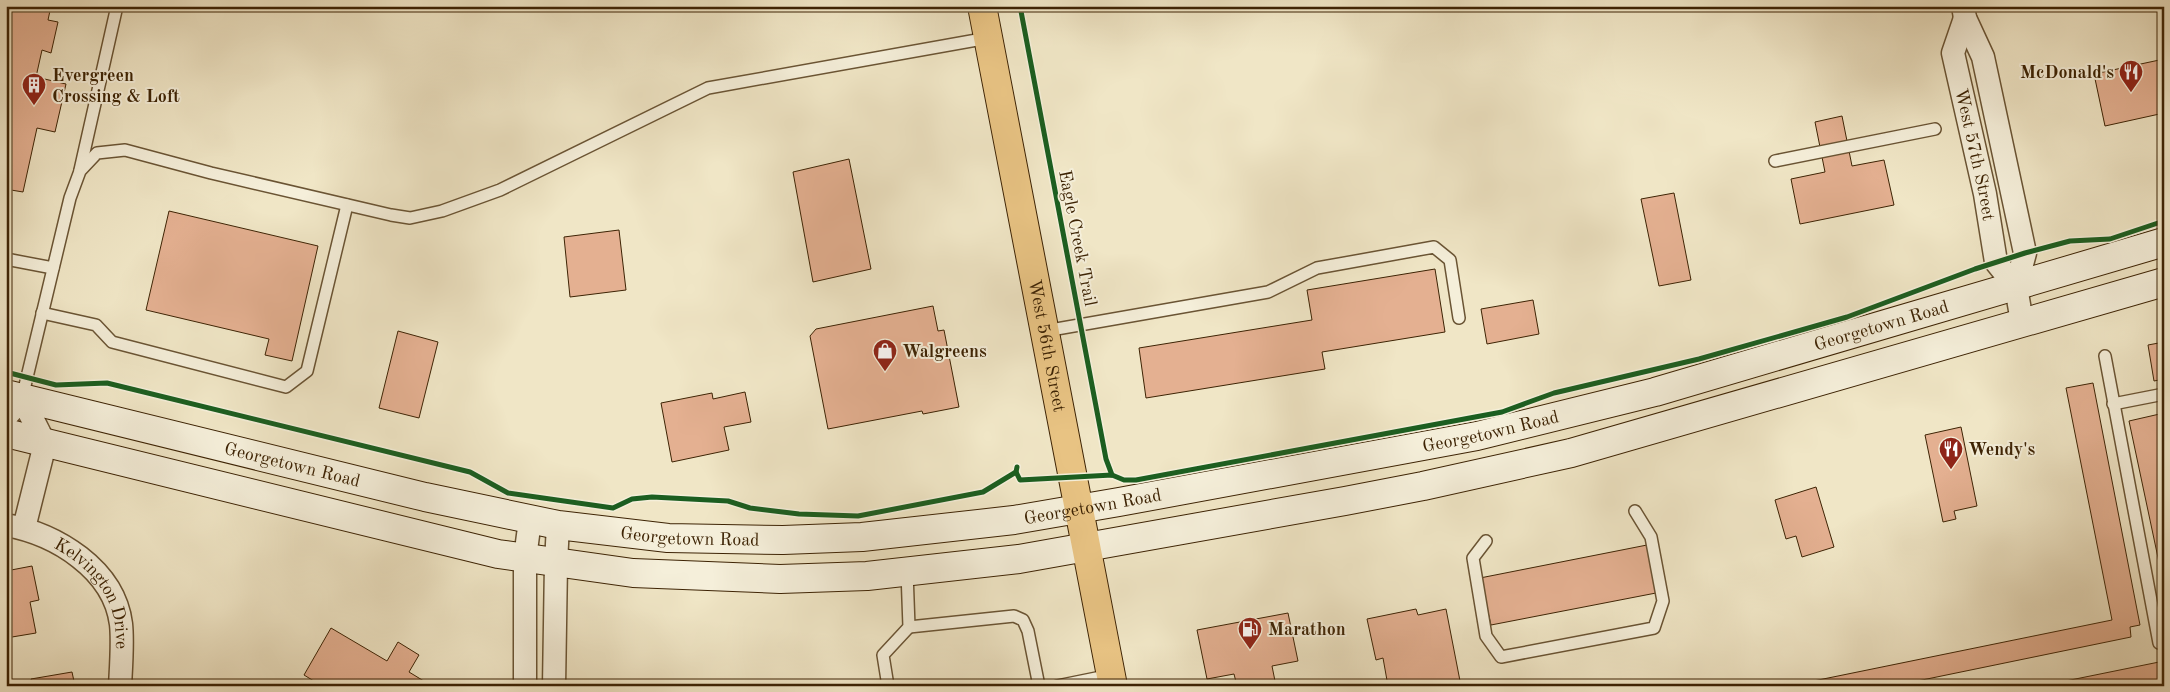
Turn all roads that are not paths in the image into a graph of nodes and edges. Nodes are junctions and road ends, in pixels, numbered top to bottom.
1 (117, 6) edge
2 (982, 6) edge
3 (1964, 12) edge
4 (988, 38) junction
5 (1935, 129) dead end
6 (1775, 161) dead end
7 (80, 171) junction
8 (347, 205) junction
9 (2164, 242) edge
10 (6, 259) edge
11 (54, 268) junction
12 (2164, 282) edge
13 (2016, 287) junction
14 (42, 313) junction
15 (1459, 318) dead end
16 (2022, 322) junction
17 (1045, 331) junction
18 (2105, 356) dead end
19 (2164, 394) edge
20 (12, 403) edge
21 (2114, 404) junction
22 (6, 433) edge
23 (45, 444) junction
24 (1079, 509) junction
25 (1635, 511) dead end
26 (530, 520) junction
27 (558, 525) junction
28 (15, 526) edge
29 (1486, 541) dead end
30 (1086, 548) junction
31 (525, 558) junction
32 (556, 563) junction
33 (907, 572) junction
34 (909, 627) junction
35 (2164, 642) edge
36 (1112, 680) edge
37 (120, 686) edge
38 (525, 686) edge
39 (554, 686) edge
40 (888, 686) edge
41 (1039, 686) edge
42 (1057, 686) edge

1 - 7 lane
2 - 4 main road, West 56th Street
3 - 13 street, West 57th Street
3 - 13 street, West 57th Street
4 - 8 lane
4 - 17 main road, West 56th Street
5 - 6 lane
7 - 8 lane
7 - 11 lane
8 - 14 lane
9 - 13 main road, Georgetown Road
10 - 11 lane
11 - 14 lane
12 - 16 main road, Georgetown Road
13 - 16 street, West 57th Street
13 - 24 main road, Georgetown Road
14 - 20 lane
15 - 17 lane
16 - 30 main road, Georgetown Road
17 - 24 main road, West 56th Street
18 - 21 lane
19 - 21 lane
20 - 23 street
20 - 26 main road, Georgetown Road
21 - 35 lane
22 - 23 main road, Georgetown Road
23 - 28 street, Kelvington Drive
23 - 31 main road, Georgetown Road
24 - 27 main road, Georgetown Road
24 - 30 main road, West 56th Street
25 - 29 lane
26 - 27 main road, Georgetown Road
26 - 31 street
27 - 32 street
28 - 37 street, Kelvington Drive
30 - 33 main road, Georgetown Road
30 - 36 main road, West 56th Street
31 - 32 main road, Georgetown Road
31 - 38 street
32 - 33 main road, Georgetown Road
32 - 39 street
33 - 34 lane
34 - 40 lane
34 - 41 lane
36 - 42 lane

